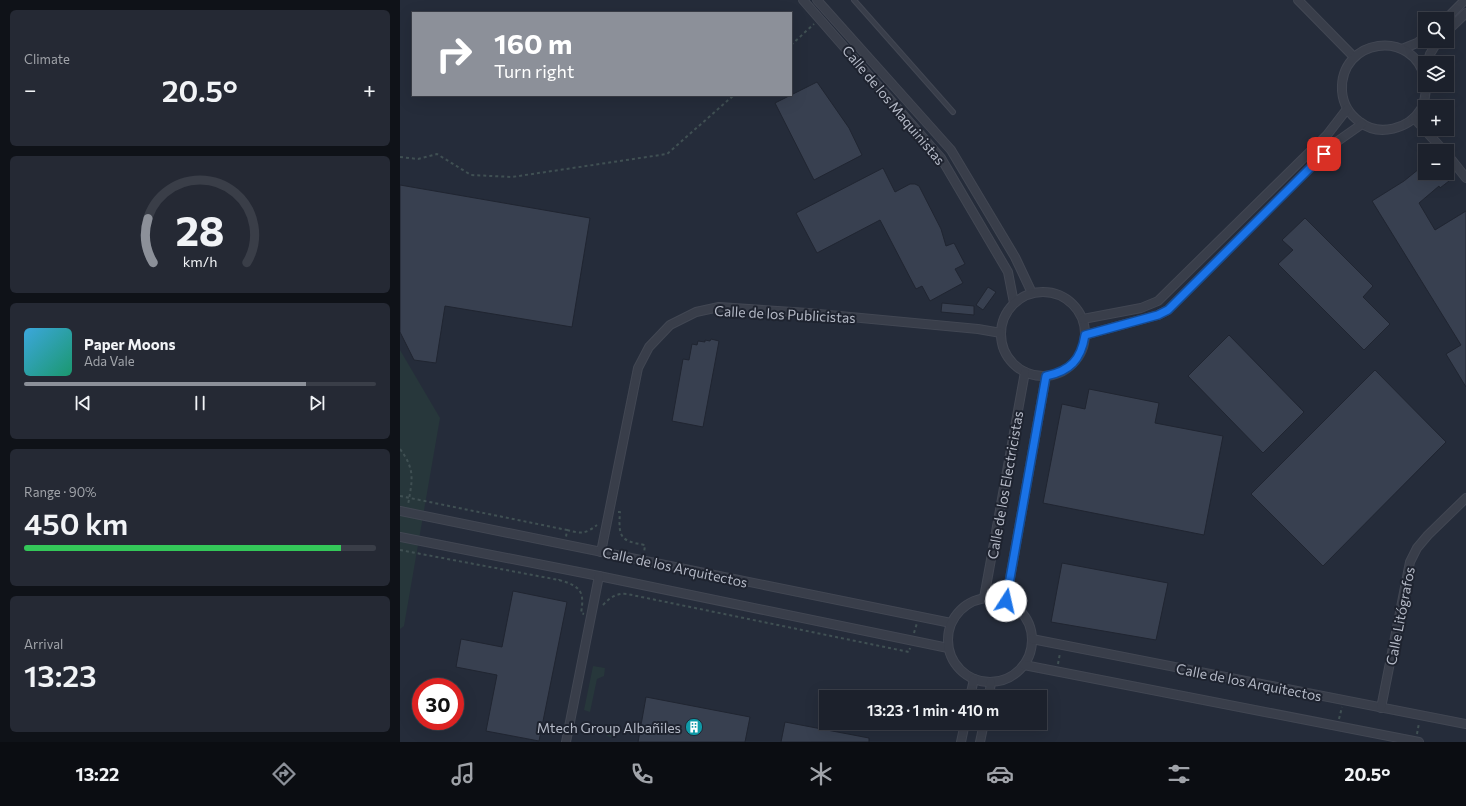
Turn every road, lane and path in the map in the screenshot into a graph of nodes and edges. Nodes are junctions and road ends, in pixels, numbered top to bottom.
1 (803, 0) edge
2 (817, 0) edge
3 (854, 0) edge
4 (1298, 0) edge
5 (1465, 0) edge
6 (1453, 12) edge
7 (1466, 13) edge
8 (820, 19) junction
9 (1454, 24) edge
10 (1418, 42) edge
11 (792, 44) edge
12 (1402, 49) junction
13 (1354, 57) junction
14 (1418, 63) edge
15 (1425, 92) edge
16 (733, 96) edge
17 (1348, 109) junction
18 (953, 112) dead end
19 (1414, 118) junction
20 (1362, 124) junction
21 (1438, 144) edge
22 (400, 157) edge
23 (1454, 163) edge
24 (1466, 178) edge
25 (1032, 293) junction
26 (1014, 303) junction
27 (1083, 319) junction
28 (1001, 334) junction
29 (1085, 335) junction
30 (1025, 372) junction
31 (1046, 376) junction
32 (400, 449) edge
33 (400, 496) edge
34 (409, 498) junction
35 (1466, 498) edge
36 (610, 510) junction
37 (403, 512) edge
38 (598, 524) dead end
39 (568, 530) junction
40 (400, 537) edge
41 (565, 544) junction
42 (400, 550) edge
43 (602, 552) junction
44 (642, 560) junction
45 (561, 568) junction
46 (599, 576) junction
47 (559, 580) junction
48 (638, 584) junction
49 (636, 595) junction
50 (984, 598) junction
51 (1006, 601) junction
52 (591, 615) junction
53 (919, 617) junction
54 (951, 623) junction
55 (1032, 639) junction
56 (912, 641) junction
57 (1062, 645) junction
58 (948, 648) junction
59 (1024, 664) junction
60 (1056, 671) junction
61 (974, 679) junction
62 (991, 682) junction
63 (972, 690) edge
64 (990, 690) edge
65 (1344, 700) junction
66 (1381, 708) junction
67 (1421, 716) junction
68 (1466, 724) edge
69 (1337, 726) junction
70 (964, 730) edge
71 (983, 730) edge
72 (1375, 733) junction
73 (566, 742) edge
74 (961, 742) edge
75 (980, 742) edge
76 (1373, 742) edge
77 (1417, 742) edge

1 - 8 street, Calle de los Maquinistas
2 - 25 street, Calle de los Maquinistas
3 - 18 lane
4 - 13 street
5 - 6 street
7 - 9 street
8 - 11 path
8 - 26 street, Calle de los Maquinistas
10 - 12 street
12 - 13 street
12 - 14 street
13 - 17 street
15 - 19 street
16 - 22 path
17 - 20 street
17 - 27 street
19 - 20 street
19 - 21 street
20 - 29 street
23 - 24 street
25 - 26 street
25 - 27 street
26 - 28 street
27 - 29 street
28 - 30 street
28 - 36 street, Calle de los Publicistas
29 - 31 street
30 - 31 street
30 - 50 street, Calle de los Electricistas
31 - 51 street, Calle de los Electricistas
32 - 34 path
33 - 34 path
34 - 37 path
34 - 39 path
35 - 66 street, Calle Litógrafos
36 - 43 street, Calle de los Publicistas
36 - 44 path
37 - 41 street, Calle de los Arquitectos
38 - 39 path
39 - 41 path
40 - 45 street, Calle de los Arquitectos
41 - 43 street, Calle de los Arquitectos
42 - 47 path
43 - 44 street, Calle de los Arquitectos
44 - 53 street, Calle de los Arquitectos
45 - 46 street, Calle de los Arquitectos
45 - 47 path
46 - 48 street, Calle de los Arquitectos
46 - 52 street
47 - 52 path
48 - 49 path
48 - 56 street, Calle de los Arquitectos
49 - 52 path
49 - 56 path
50 - 51 street
50 - 54 street
51 - 55 street
52 - 73 street
53 - 54 street, Calle de los Arquitectos
53 - 56 path
54 - 58 street
55 - 57 street, Calle de los Arquitectos
55 - 59 street
56 - 58 street, Calle de los Arquitectos
57 - 60 path
57 - 65 street, Calle de los Arquitectos
58 - 61 street
59 - 60 street, Calle de los Arquitectos
59 - 62 street
60 - 69 street, Calle de los Arquitectos
61 - 62 street
61 - 63 street
62 - 64 street
65 - 66 street, Calle de los Arquitectos
65 - 69 path
66 - 67 street, Calle de los Arquitectos
67 - 68 street, Calle de los Arquitectos
67 - 77 path
69 - 72 street, Calle de los Arquitectos
70 - 74 street
71 - 75 street
72 - 76 street
72 - 77 street, Calle de los Arquitectos

